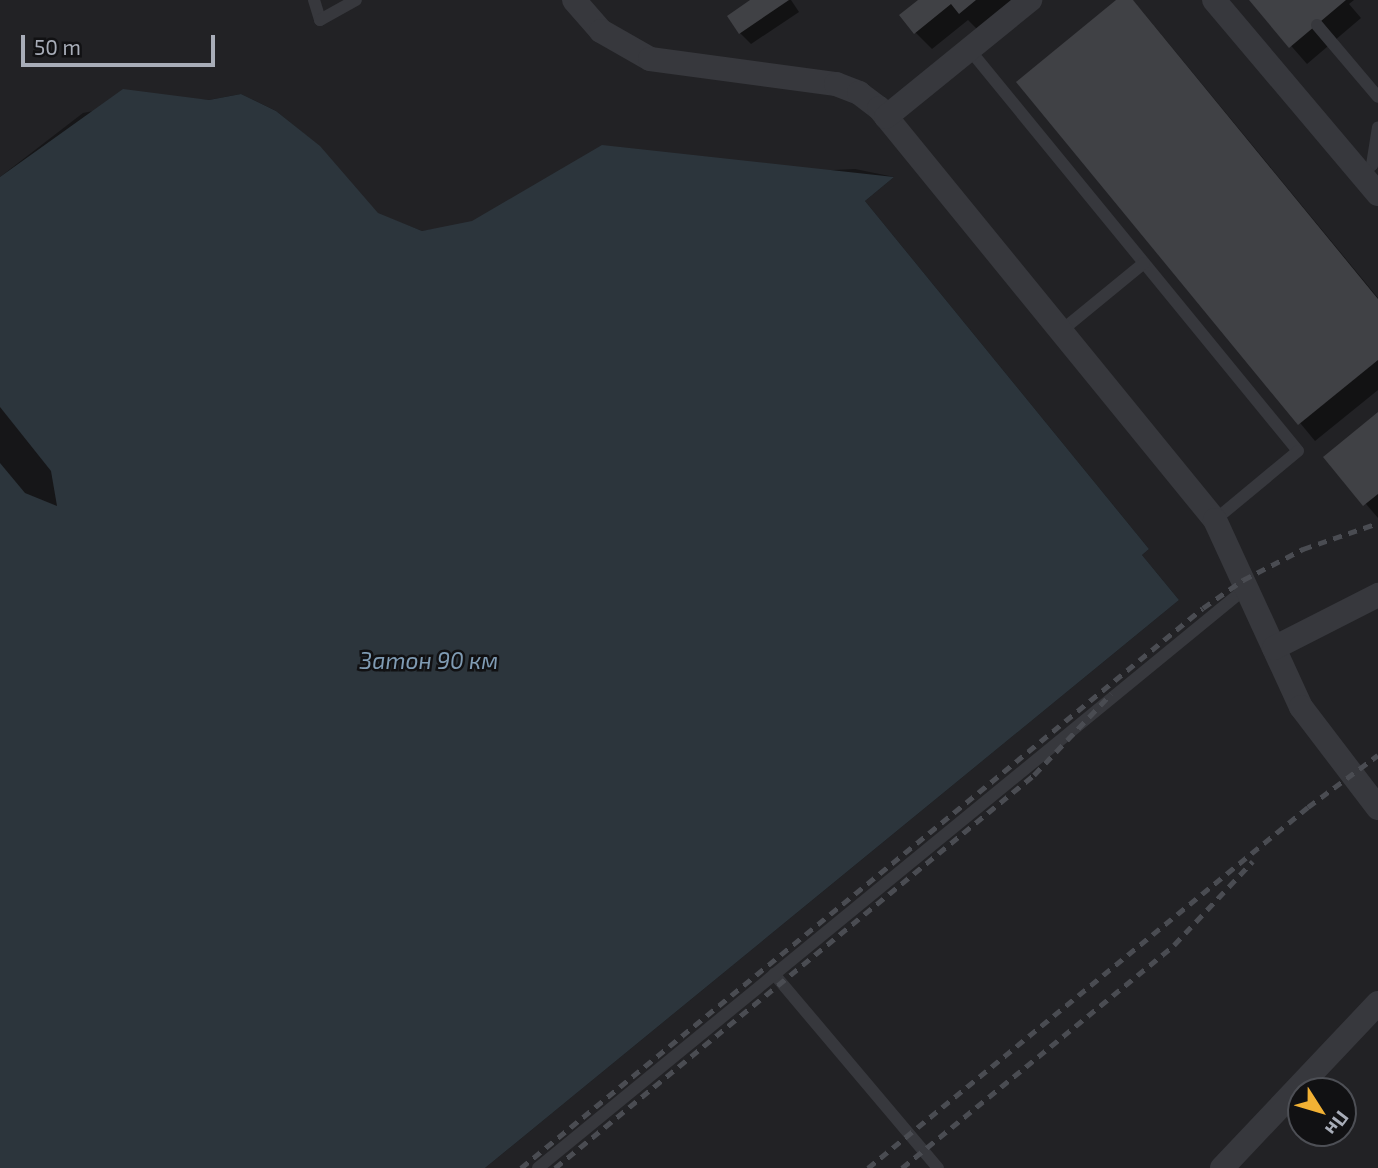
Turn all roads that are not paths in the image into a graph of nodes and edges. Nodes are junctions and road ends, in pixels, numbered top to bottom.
1 (314, 0) edge
2 (356, 0) edge
3 (574, 0) edge
4 (1030, 0) edge
5 (1214, 0) edge
6 (1317, 25) dead end
7 (969, 49) junction
8 (1378, 97) edge
9 (886, 117) junction
10 (1378, 127) edge
11 (1361, 174) junction
12 (1378, 194) edge
13 (1144, 263) junction
14 (1061, 331) junction
15 (1215, 520) junction
16 (1246, 587) junction
17 (1378, 595) edge
18 (1274, 649) junction
19 (1378, 808) edge
20 (774, 974) junction
21 (1378, 1003) edge
22 (538, 1168) edge
23 (938, 1168) edge
24 (1222, 1168) edge

1 - 2 lane
3 - 9 street
4 - 7 street
5 - 11 street
6 - 8 lane
7 - 9 street
7 - 13 lane
9 - 14 street
10 - 11 lane
11 - 12 street
13 - 14 lane
13 - 15 lane
14 - 15 street
15 - 16 street
16 - 18 street
16 - 20 lane
17 - 18 street
18 - 19 street
20 - 22 lane
20 - 23 lane
21 - 24 street

